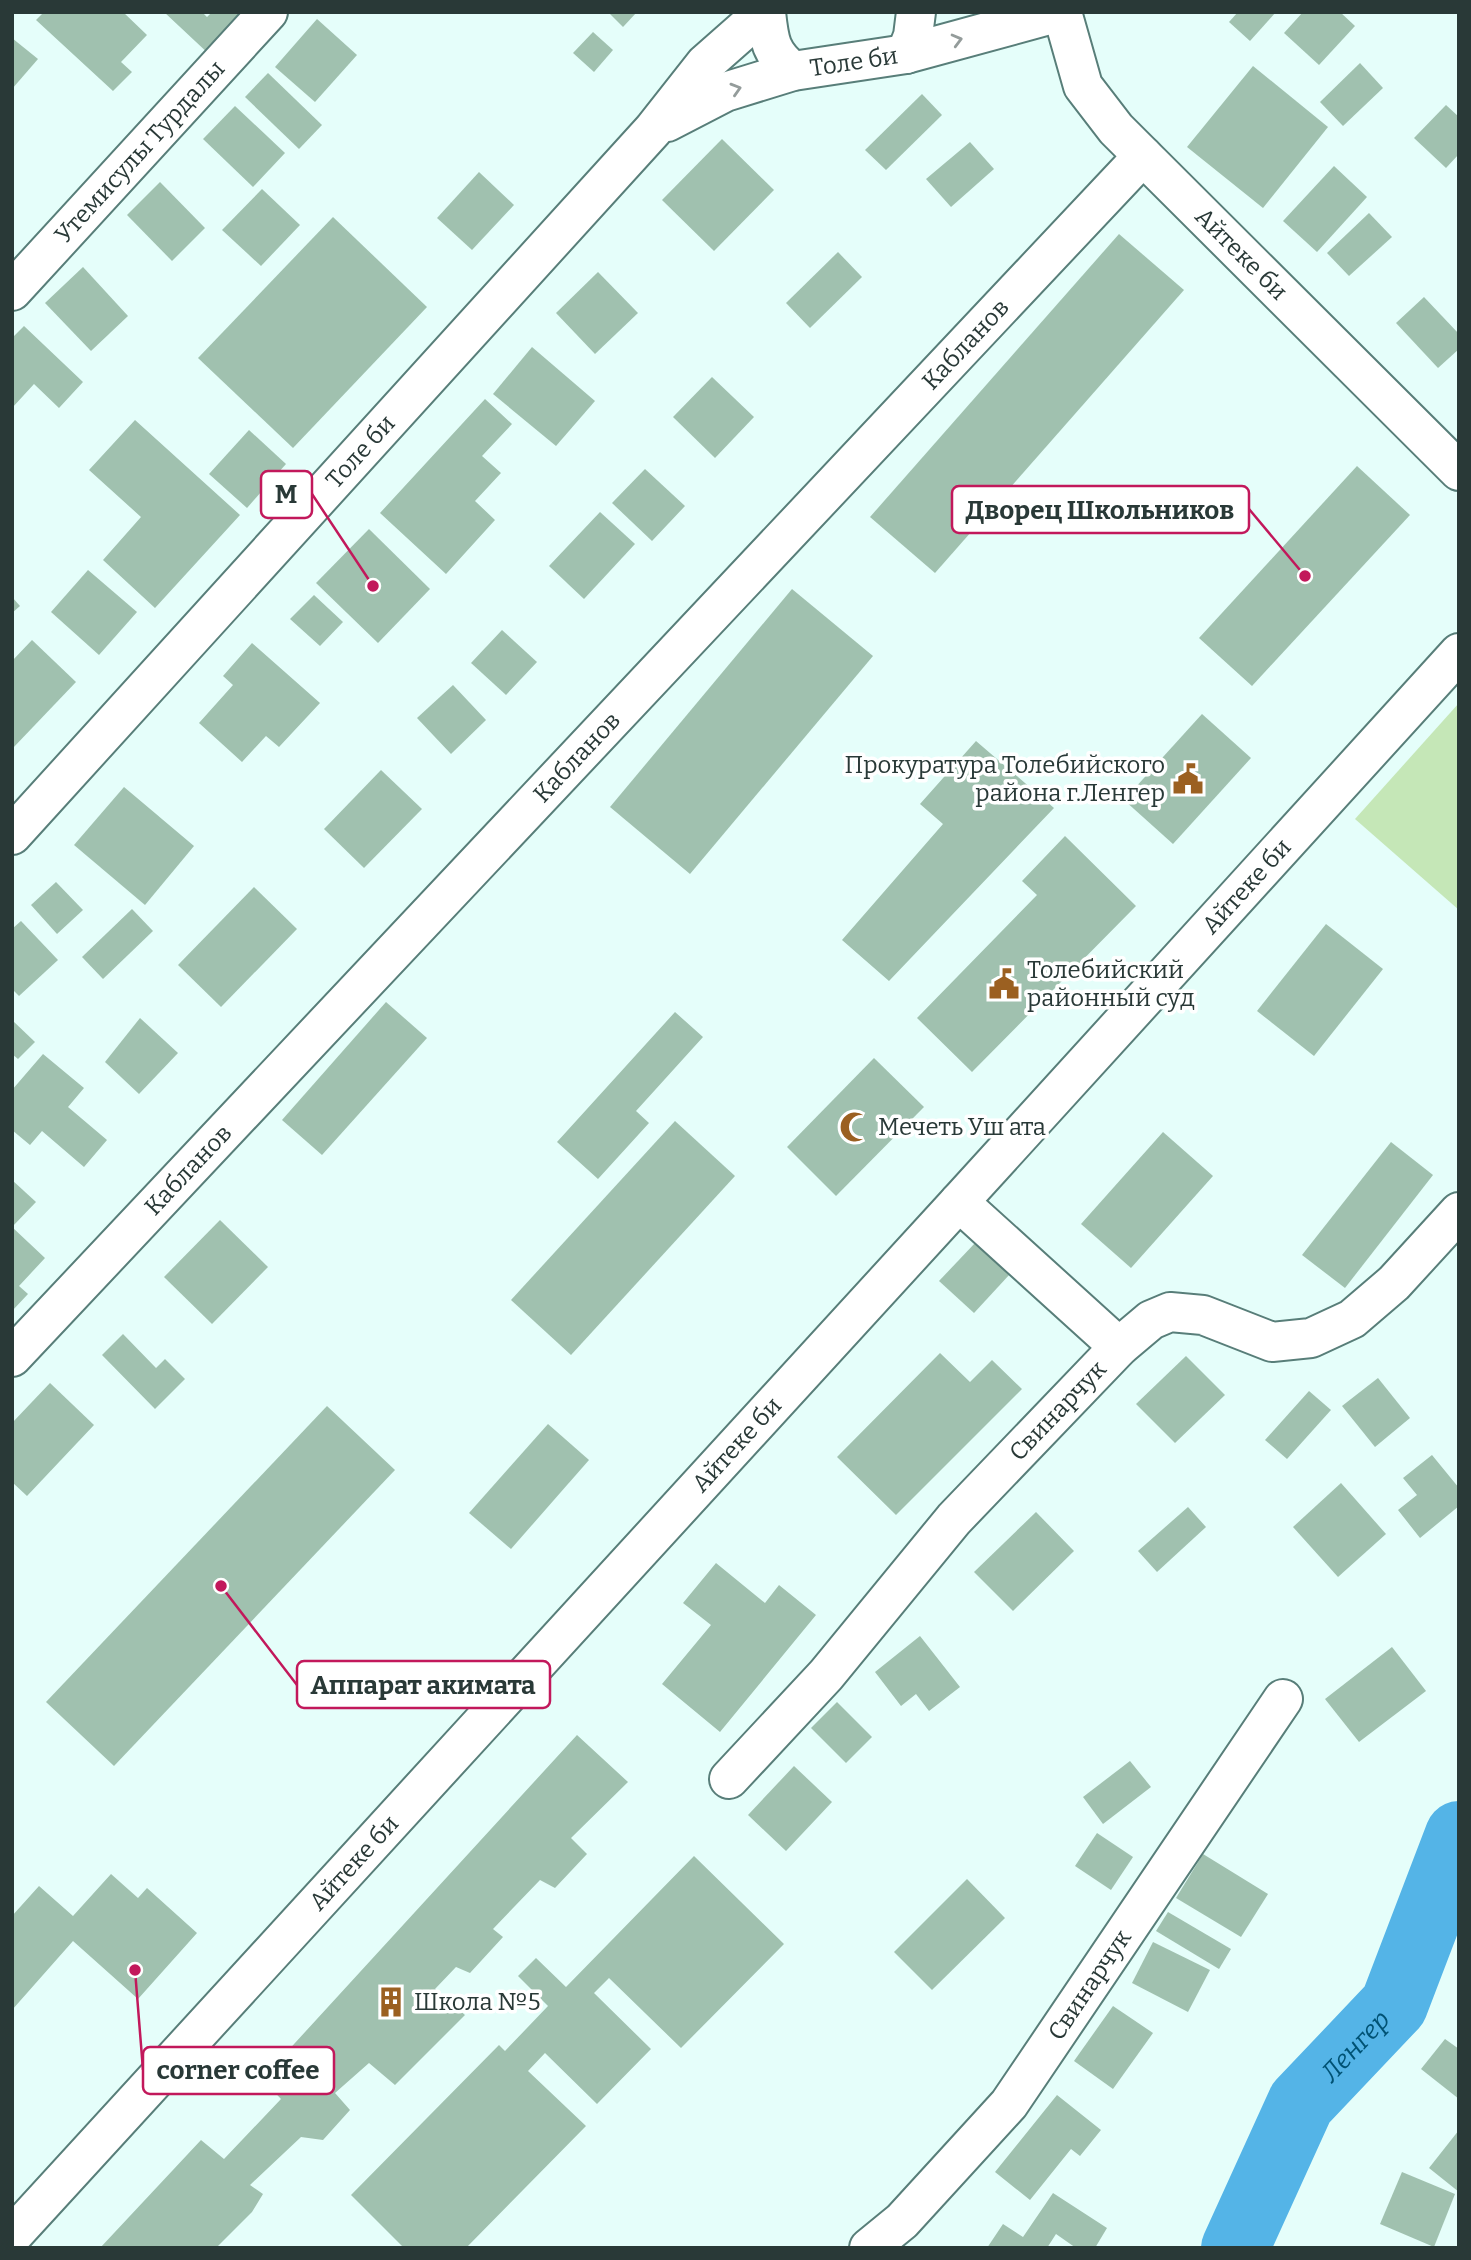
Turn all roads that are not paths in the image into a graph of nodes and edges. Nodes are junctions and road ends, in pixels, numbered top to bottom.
1 (268, 12) edge
2 (765, 12) edge
3 (916, 12) edge
4 (1061, 12) edge
5 (906, 54) junction
6 (793, 71) junction
7 (653, 130) junction
8 (1143, 156) junction
9 (12, 291) edge
10 (1459, 471) edge
11 (1459, 653) edge
12 (12, 835) edge
13 (960, 1202) junction
14 (1459, 1212) edge
15 (1119, 1347) junction
16 (12, 1357) edge
17 (1283, 1699) dead end
18 (729, 1779) dead end
19 (12, 2236) edge
20 (869, 2248) edge

1 - 9 street, Утемисулы Турдалы
2 - 6 street
2 - 7 street, Толе би
3 - 5 street
5 -> 4 street, Толе би
4 - 8 street, Айтеке би
5 - 6 street, Толе би
7 -> 6 street, Толе би
7 - 12 street, Толе би
8 - 10 street, Айтеке би
8 - 16 street, Кабланов
11 - 13 street, Айтеке би
13 - 15 street
13 - 19 street, Айтеке би
14 - 15 street, Свинарчук
15 - 18 street, Свинарчук
17 - 20 street, Свинарчук

